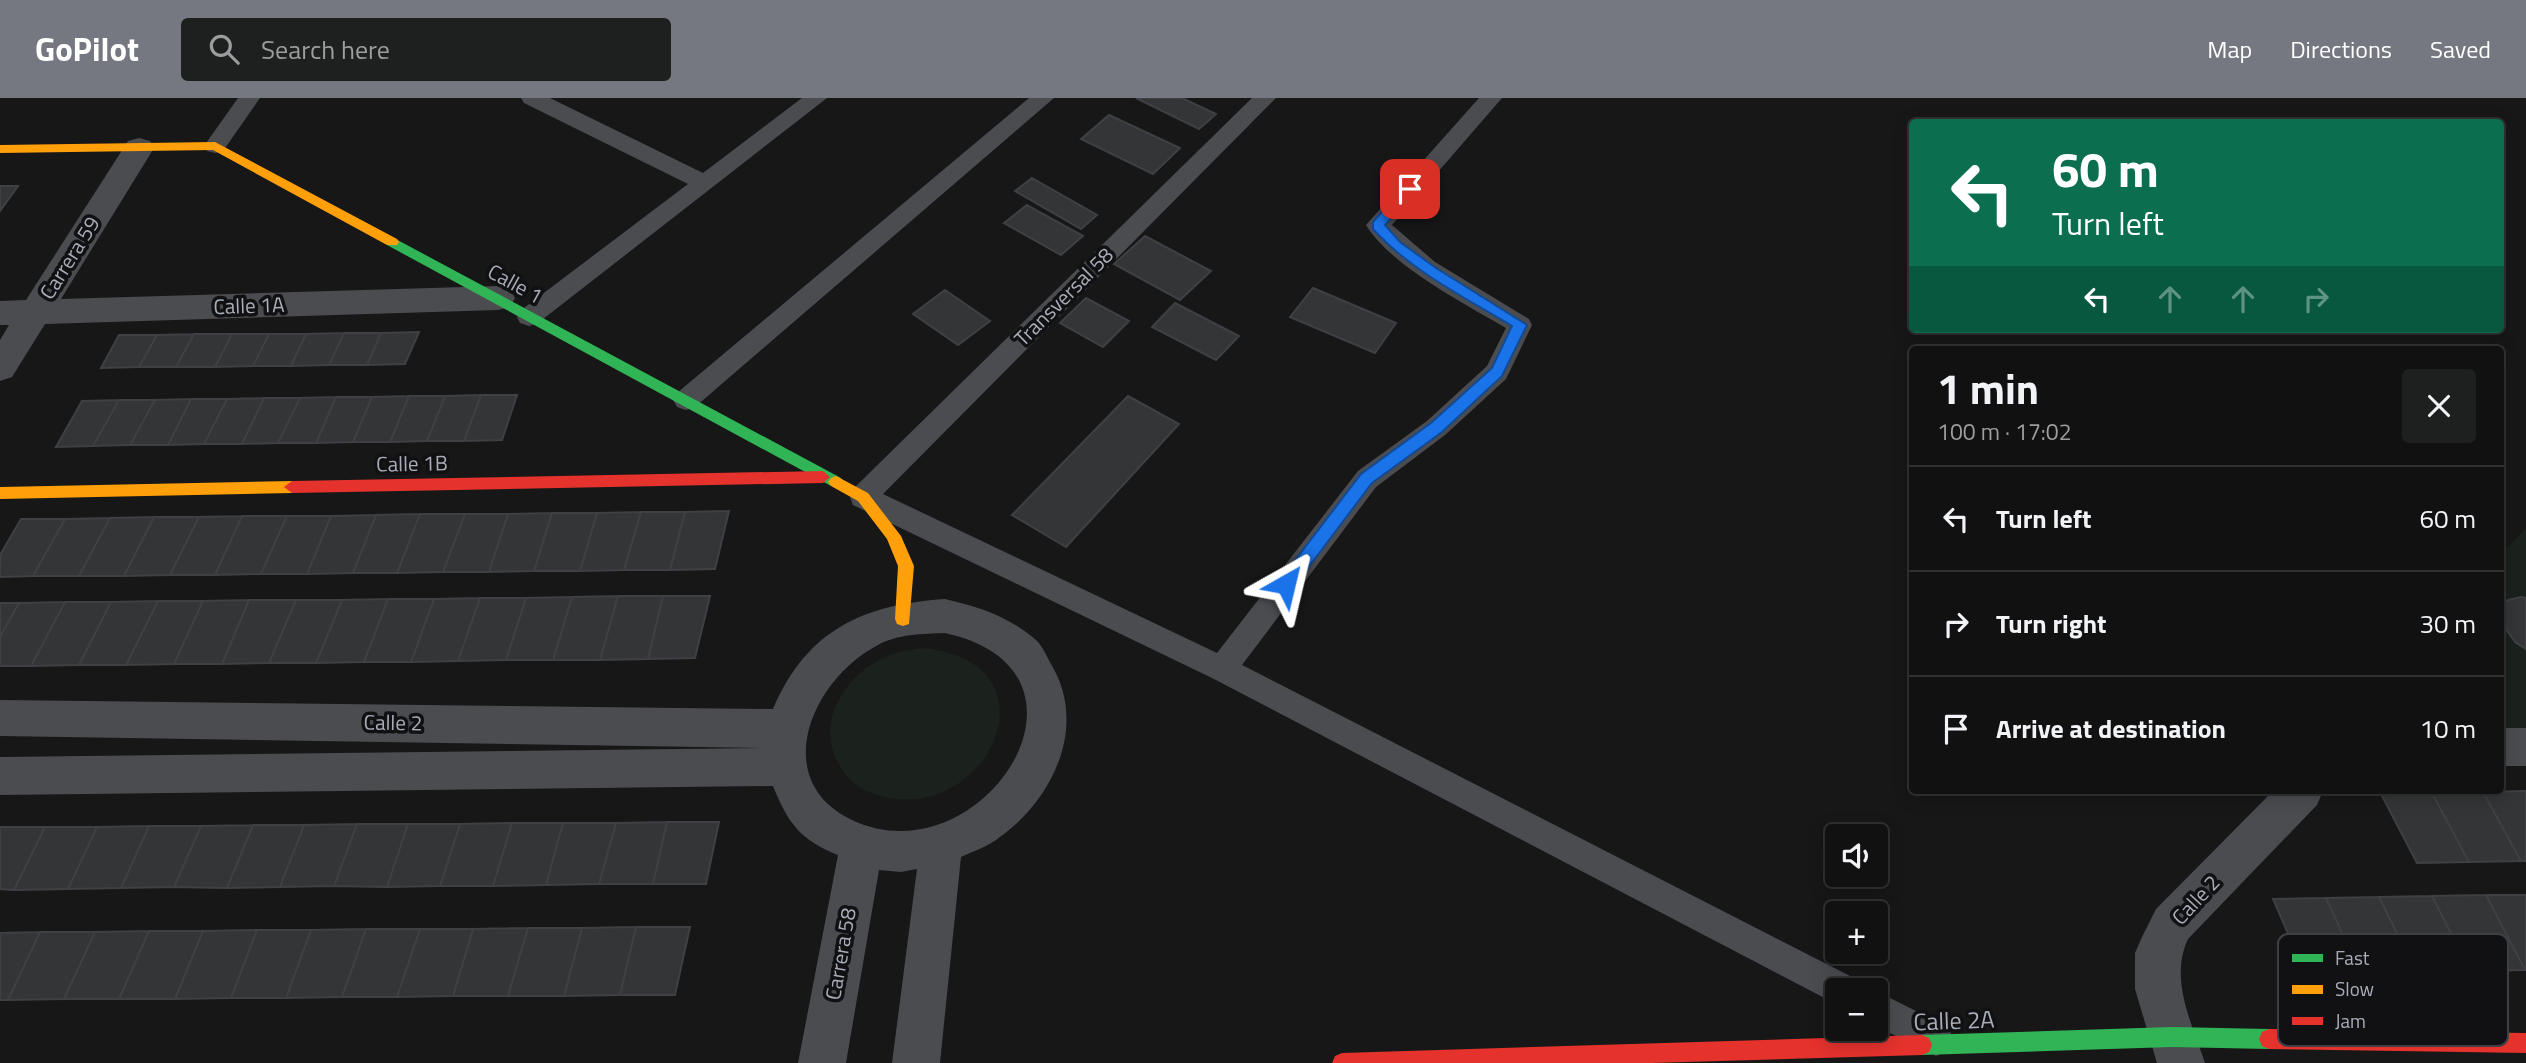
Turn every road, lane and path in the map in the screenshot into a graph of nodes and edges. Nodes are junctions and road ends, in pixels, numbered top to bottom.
1 (249, 98) edge
2 (532, 98) edge
3 (816, 98) edge
4 (1042, 98) edge
5 (1265, 98) edge
6 (1491, 98) edge
7 (215, 146) junction
8 (139, 148) junction
9 (0, 149) edge
10 (704, 183) junction
11 (498, 298) junction
12 (0, 313) edge
13 (36, 313) junction
14 (529, 317) junction
15 (0, 368) edge
16 (685, 400) junction
17 (825, 477) junction
18 (0, 493) edge
19 (863, 497) junction
20 (903, 619) junction
21 (1222, 669) junction
22 (0, 718) edge
23 (2504, 747) edge
24 (2526, 747) edge
25 (786, 748) junction
26 (0, 776) edge
27 (2299, 794) edge
28 (861, 845) junction
29 (941, 846) junction
30 (1825, 981) edge
31 (1888, 1014) edge
32 (2508, 1043) edge
33 (2526, 1043) edge
34 (1946, 1044) junction
35 (2376, 1046) edge
36 (2176, 1050) edge
37 (822, 1063) edge
38 (915, 1063) edge
39 (1342, 1063) edge

1 - 7 lane
2 - 10 lane
3 - 10 lane
4 - 16 lane
5 - 19 lane, Transversal 58
6 - 21 lane
7 - 8 street, Calle 1
7 - 11 street, Calle 1
8 - 9 street, Calle 1
8 - 13 street, Carrera 59
10 - 14 lane
11 - 13 street, Calle 1A
11 - 14 street, Calle 1
12 - 13 street, Calle 1A
13 - 15 street, Carrera 59
14 - 16 street, Calle 1
16 - 17 street, Calle 1
17 - 18 street, Calle 1B
17 - 19 street, Calle 1
19 - 20 street, Calle 1
19 - 21 lane
20 - 25 street
20 - 29 street
21 - 30 lane
22 - 25 street, Calle 2
23 - 24 street
25 - 26 street
25 - 28 street
27 - 36 street, Calle 2
28 - 29 street
28 - 37 street, Carrera 58
29 - 38 street
31 - 34 lane
32 - 33 street, Calle 2A
34 - 36 street, Calle 2A
34 - 39 street, Calle 2A
35 - 36 street, Calle 2A

